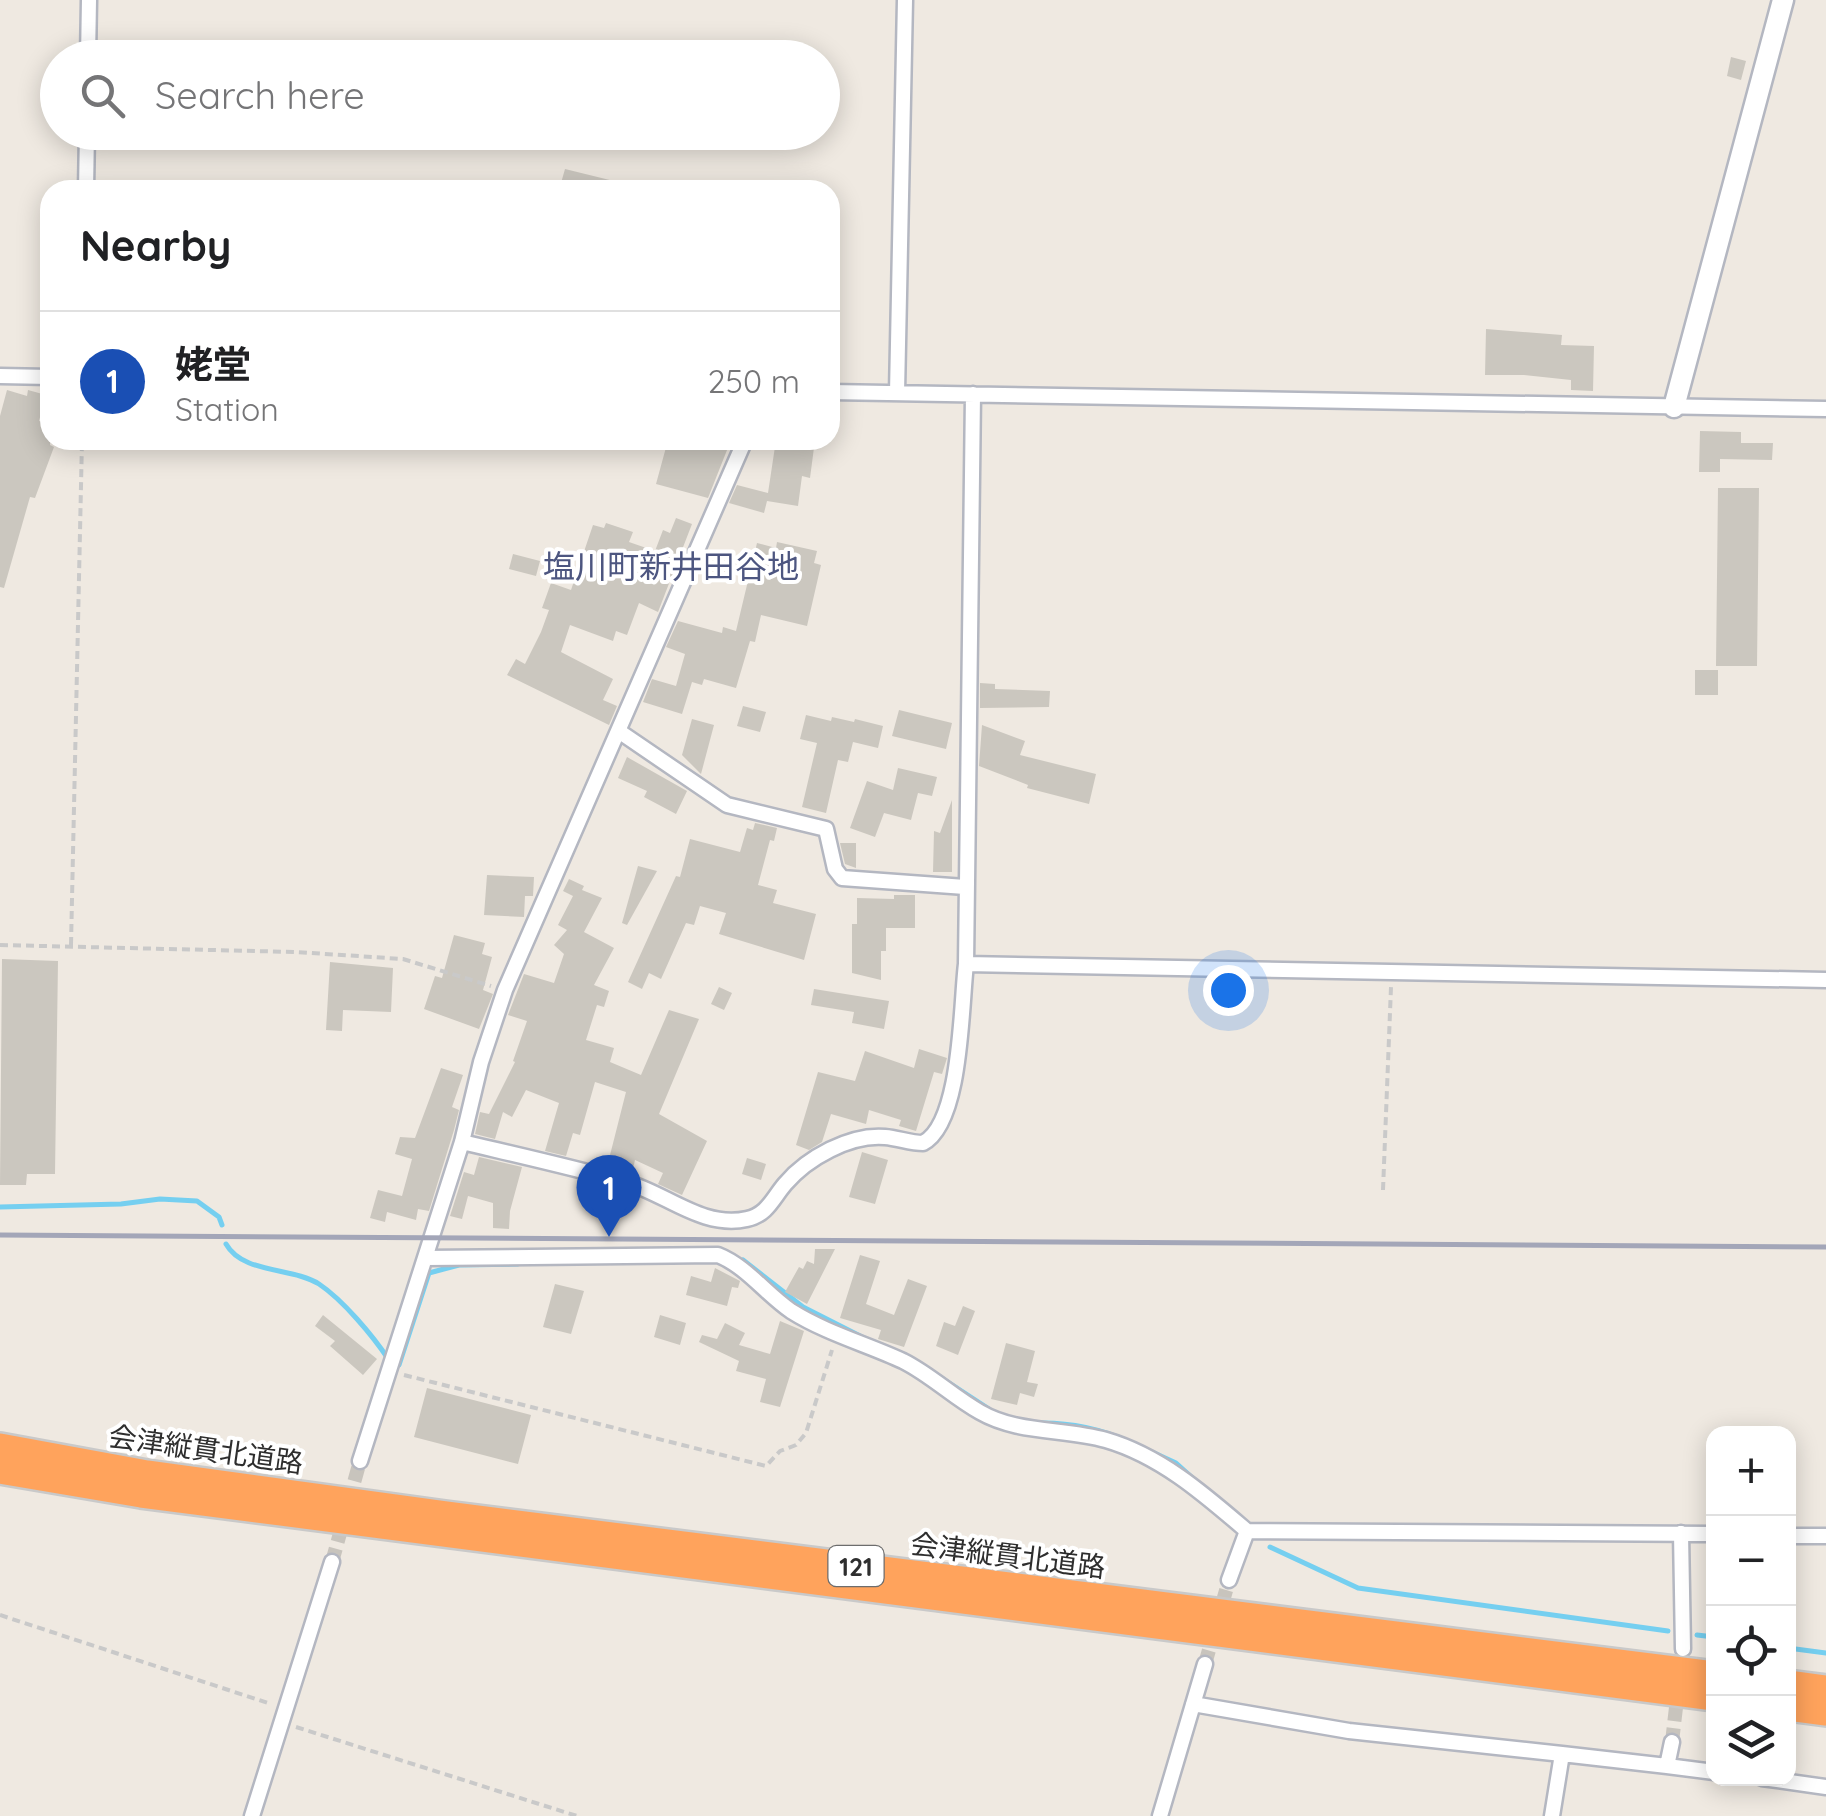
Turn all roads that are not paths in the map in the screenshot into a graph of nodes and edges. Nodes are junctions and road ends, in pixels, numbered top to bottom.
1 (89, 0) edge
2 (905, 0) edge
3 (1784, 0) edge
4 (88, 40) edge
5 (87, 150) edge
6 (86, 180) edge
7 (0, 376) edge
8 (40, 377) edge
9 (840, 392) edge
10 (897, 393) junction
11 (972, 394) junction
12 (1674, 407) junction
13 (1826, 409) edge
14 (740, 450) edge
15 (620, 732) junction
16 (965, 887) junction
17 (966, 964) junction
18 (1826, 980) edge
19 (462, 1142) junction
20 (426, 1258) junction
21 (0, 1446) edge
22 (360, 1461) tunnel mouth
23 (0, 1470) edge
24 (1247, 1531) junction
25 (1681, 1533) junction
26 (1706, 1534) edge
27 (1796, 1536) edge
28 (1826, 1536) edge
29 (332, 1562) tunnel mouth
30 (1229, 1580) tunnel mouth
31 (1683, 1650) dead end
32 (1205, 1664) tunnel mouth
33 (1706, 1673) edge
34 (1796, 1685) edge
35 (1826, 1688) edge
36 (1706, 1697) edge
37 (1193, 1704) junction
38 (1796, 1709) edge
39 (1826, 1713) edge
40 (1672, 1742) tunnel mouth
41 (1562, 1754) junction
42 (1667, 1766) junction
43 (1706, 1771) edge
44 (1796, 1783) edge
45 (1826, 1787) edge
46 (252, 1816) edge
47 (1160, 1816) edge
48 (1552, 1816) edge

1 - 4 street
2 - 10 street
3 - 12 street
5 - 6 street
7 - 8 street
9 - 10 street
10 - 11 street
11 - 12 street
11 - 16 street
12 - 13 street
14 - 15 street
15 - 16 street
15 - 19 street
16 - 17 street
17 - 18 street
17 - 19 street
19 - 20 street
20 - 22 street
20 - 24 street
21 - 33 highway, 会津縦貫北道路 / 121
23 - 36 highway, 会津縦貫北道路 / 121
24 - 25 street
24 - 30 street
25 - 26 street
25 - 31 street
27 - 28 street
29 - 46 street
32 - 37 street
34 - 35 highway
37 - 41 street
37 - 47 street
38 - 39 highway
40 - 42 street
41 - 42 street
41 - 48 street
42 - 43 street
44 - 45 street

